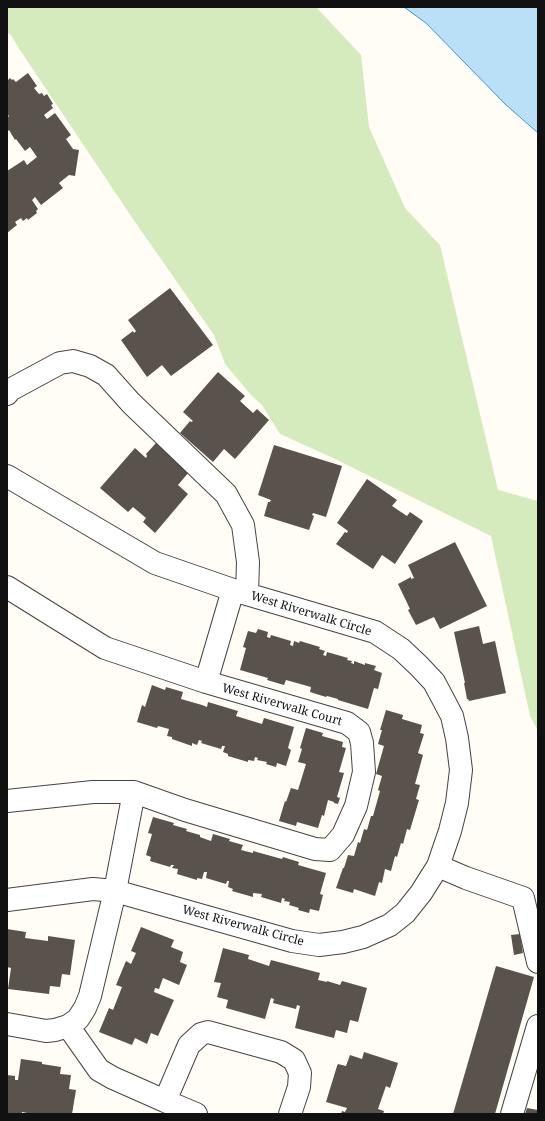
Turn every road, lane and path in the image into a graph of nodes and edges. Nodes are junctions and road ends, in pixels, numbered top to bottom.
1 (7, 394) edge
2 (7, 476) edge
3 (7, 588) edge
4 (240, 592) junction
5 (206, 682) junction
6 (134, 792) junction
7 (7, 801) edge
8 (438, 866) junction
9 (115, 891) junction
10 (7, 900) edge
11 (538, 962) edge
12 (7, 1024) edge
13 (68, 1026) junction
14 (538, 1026) edge
15 (165, 1101) junction
16 (196, 1114) edge
17 (290, 1114) edge
18 (512, 1114) edge

1 - 4 street
2 - 4 street, West Riverwalk Circle
3 - 5 street, West Riverwalk Court
4 - 5 street
4 - 8 street, West Riverwalk Circle
5 - 6 street, West Riverwalk Court
6 - 7 street, West Riverwalk Court
6 - 9 street
8 - 9 street, West Riverwalk Circle
8 - 11 street
9 - 10 street, West Riverwalk Circle
9 - 13 street
12 - 13 street
13 - 15 street
14 - 18 street
15 - 16 street
15 - 17 street

